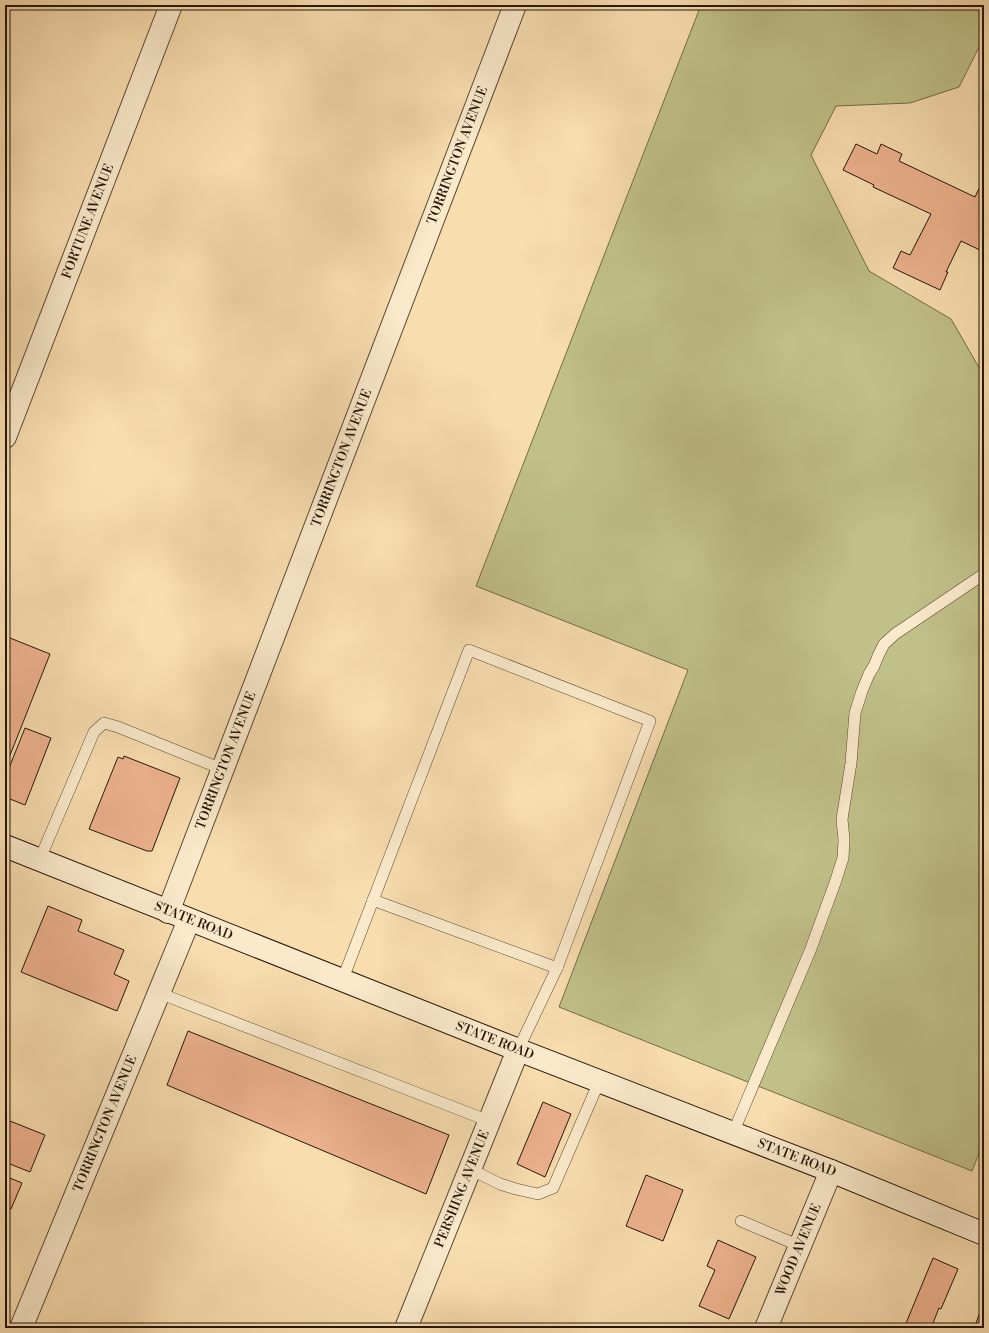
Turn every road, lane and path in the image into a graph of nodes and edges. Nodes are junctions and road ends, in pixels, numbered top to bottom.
1 (171, 5) edge
2 (514, 5) edge
3 (5, 437) edge
4 (984, 574) edge
5 (222, 769) junction
6 (5, 846) edge
7 (38, 860) junction
8 (373, 900) junction
9 (168, 912) junction
10 (189, 920) junction
11 (557, 968) junction
12 (342, 981) junction
13 (158, 993) junction
14 (518, 1050) junction
15 (599, 1082) junction
16 (489, 1121) junction
17 (733, 1133) junction
18 (470, 1169) junction
19 (831, 1171) junction
20 (741, 1221) dead end
21 (984, 1234) edge
22 (800, 1246) junction
23 (21, 1328) edge
24 (406, 1328) edge
25 (766, 1328) edge

1 - 3 street, FORTUNE AVENUE
2 - 5 street, TORRINGTON AVENUE
4 - 17 lane
5 - 7 lane
5 - 9 street, TORRINGTON AVENUE
6 - 7 street, STATE ROAD
7 - 9 street, STATE ROAD
8 - 11 lane
8 - 11 lane
8 - 12 lane
9 - 10 street, STATE ROAD
10 - 12 street, STATE ROAD
10 - 13 street, TORRINGTON AVENUE
11 - 14 lane
12 - 14 street, STATE ROAD
13 - 16 lane
13 - 23 street, TORRINGTON AVENUE
14 - 15 street, STATE ROAD
14 - 16 street, PERSHING AVENUE
15 - 17 street, STATE ROAD
15 - 18 lane
16 - 18 street, PERSHING AVENUE
17 - 19 street, STATE ROAD
18 - 24 street, PERSHING AVENUE
19 - 21 street, STATE ROAD
19 - 22 street, WOOD AVENUE
20 - 22 lane
22 - 25 street, WOOD AVENUE

